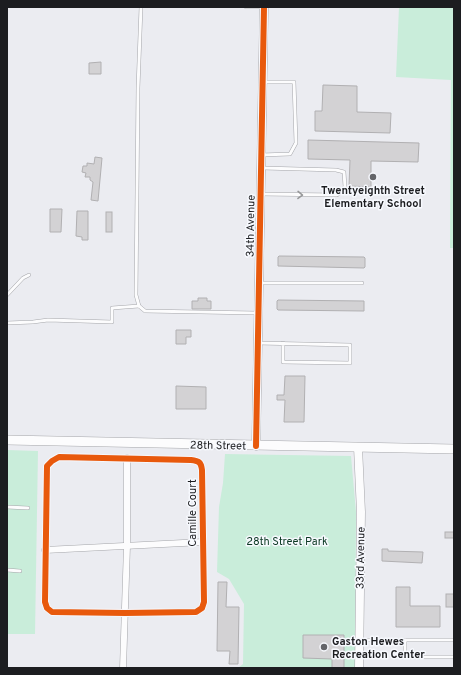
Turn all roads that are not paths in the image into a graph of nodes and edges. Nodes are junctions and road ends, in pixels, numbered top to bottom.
1 (141, 7) edge
2 (246, 7) edge
3 (264, 7) edge
4 (263, 82) junction
5 (262, 154) junction
6 (261, 168) junction
7 (261, 194) junction
8 (29, 275) dead end
9 (259, 282) junction
10 (362, 283) dead end
11 (7, 295) edge
12 (139, 306) junction
13 (259, 313) junction
14 (7, 323) edge
15 (258, 343) junction
16 (283, 343) junction
17 (7, 440) edge
18 (256, 446) junction
19 (358, 447) junction
20 (454, 449) edge
21 (127, 458) junction
22 (7, 507) edge
23 (28, 508) dead end
24 (202, 542) junction
25 (127, 546) junction
26 (45, 550) junction
27 (7, 570) edge
28 (20, 571) dead end
29 (125, 613) junction
30 (359, 640) junction
31 (405, 640) junction
32 (454, 640) edge
33 (454, 657) edge
34 (123, 668) edge
35 (359, 668) edge

1 - 12 lane
2 - 3 lane
3 - 4 street, 34th Avenue
4 - 5 street, 34th Avenue
4 - 5 lane
5 - 6 street, 34th Avenue
6 - 7 street, 34th Avenue
7 -> 6 lane
7 - 9 street, 34th Avenue
8 - 11 lane
9 - 10 lane
9 - 13 street, 34th Avenue
12 - 13 lane
12 - 14 lane
13 - 15 street, 34th Avenue
15 - 16 lane
15 - 18 street, 34th Avenue
16 - 16 lane
17 - 18 main road, 28th Street
18 - 19 main road, 28th Street
19 - 20 main road, 28th Street
19 - 30 street, 33rd Avenue
21 - 24 street, Camille Court
21 - 25 street
21 - 26 street, Camille Court
22 - 23 lane
24 - 25 street, Camille Court
24 - 29 street, Camille Court
25 - 26 street, Camille Court
25 - 29 street
26 - 29 street, Camille Court
27 - 28 lane
29 - 34 street
30 - 31 lane
30 - 35 street, 33rd Avenue
31 - 32 lane
31 - 33 lane

